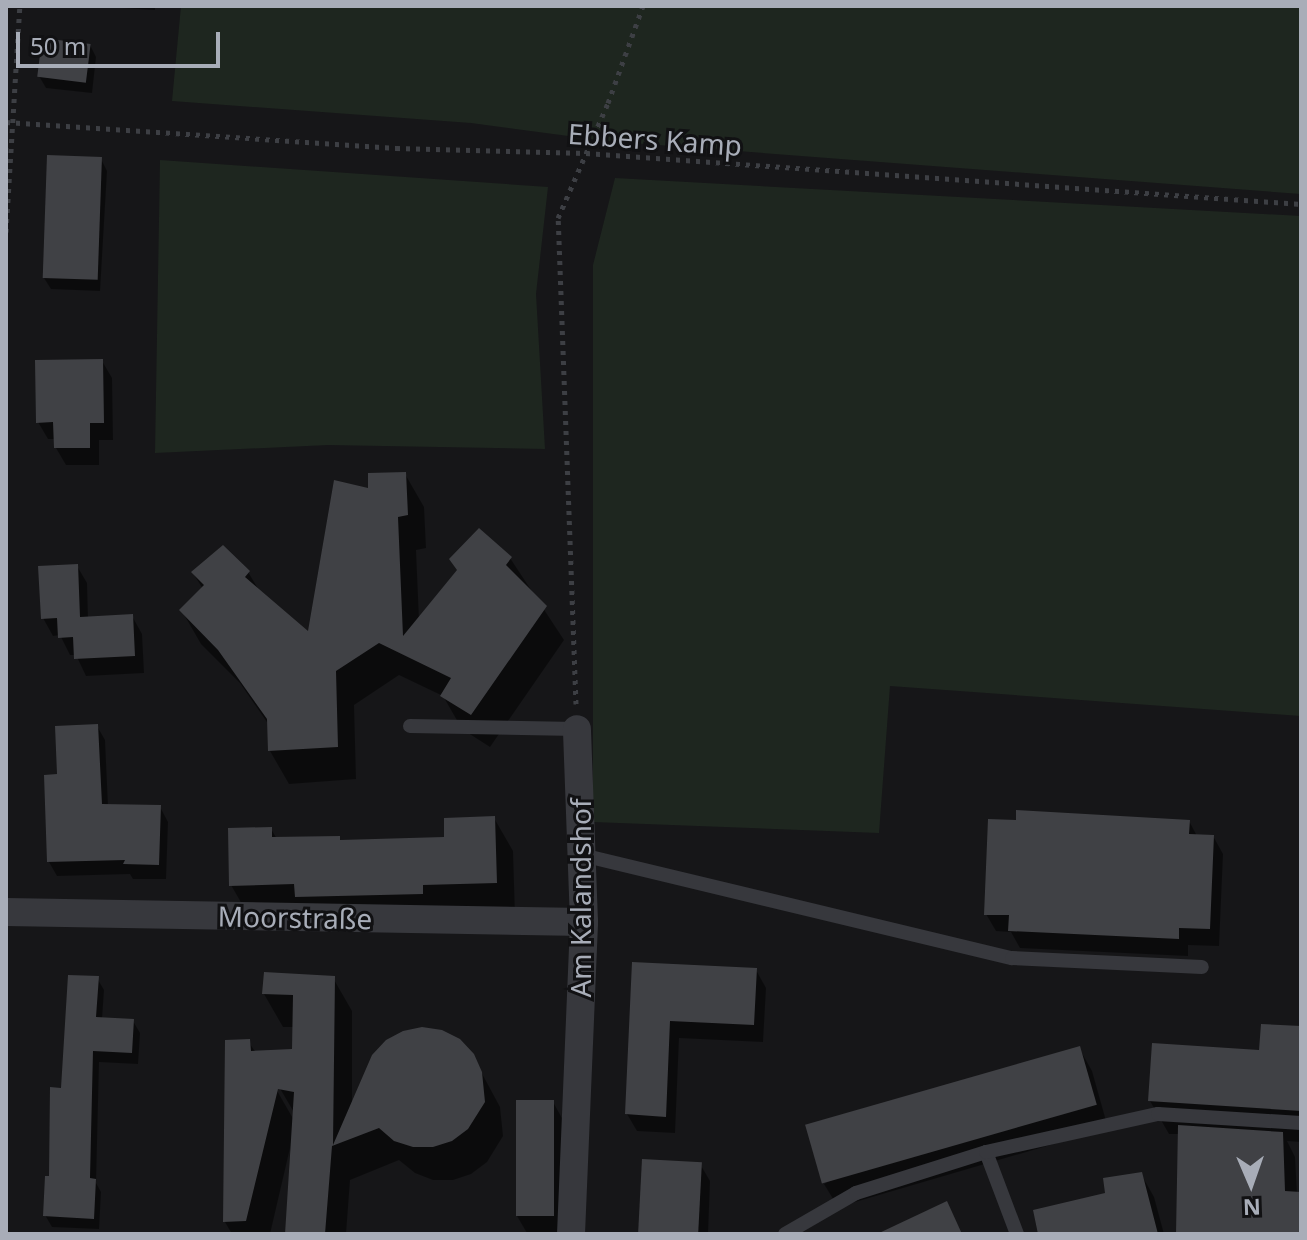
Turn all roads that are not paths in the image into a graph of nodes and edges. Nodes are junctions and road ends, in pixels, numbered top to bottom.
1 (410, 726) dead end
2 (577, 729) joint
3 (582, 855) junction
4 (6, 912) edge
5 (584, 922) junction
6 (1202, 967) dead end
7 (1301, 1123) edge
8 (986, 1152) junction
9 (571, 1234) edge
10 (785, 1234) edge
11 (1017, 1234) edge

1 - 2 lane
2 - 3 street, Am Kalandshof
3 - 5 street, Am Kalandshof
3 - 6 lane
4 - 5 street, Moorstraße
5 - 9 street, Am Kalandshof
7 - 8 lane
8 - 10 lane
8 - 11 lane

